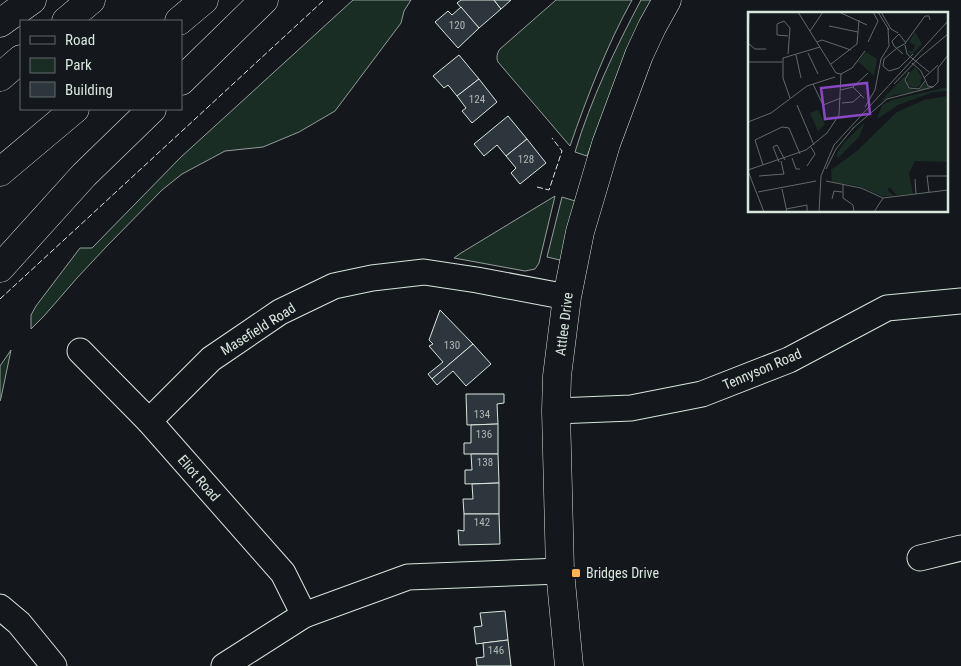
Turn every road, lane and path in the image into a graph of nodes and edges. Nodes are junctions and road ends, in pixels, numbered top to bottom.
1 (32, 0) edge
2 (91, 0) edge
3 (204, 0) edge
4 (264, 0) edge
5 (667, 0) edge
6 (67, 20) edge
7 (180, 20) edge
8 (0, 23) edge
9 (20, 60) edge
10 (0, 77) edge
11 (182, 79) edge
12 (74, 110) edge
13 (151, 110) edge
14 (0, 172) edge
15 (0, 268) edge
16 (567, 297) junction
17 (961, 301) edge
18 (80, 351) dead end
19 (556, 411) junction
20 (149, 421) junction
21 (961, 548) edge
22 (920, 558) dead end
23 (560, 571) junction
24 (0, 608) edge
25 (304, 615) junction
26 (54, 666) edge
27 (224, 666) edge
28 (569, 666) edge

1 - 8 main road
2 - 6 main road
3 - 7 main road
4 - 11 main road
5 - 16 main road, Attlee Drive
9 - 10 main road
12 - 14 main road
13 - 15 main road
16 - 19 main road, Attlee Drive
16 - 20 street, Masefield Road
17 - 19 street, Tennyson Road
18 - 20 street, Eliot Road
19 - 23 main road, Attlee Drive
20 - 25 street, Eliot Road
21 - 22 street
23 - 25 street
23 - 28 main road, Attlee Drive
24 - 26 street
25 - 27 street

